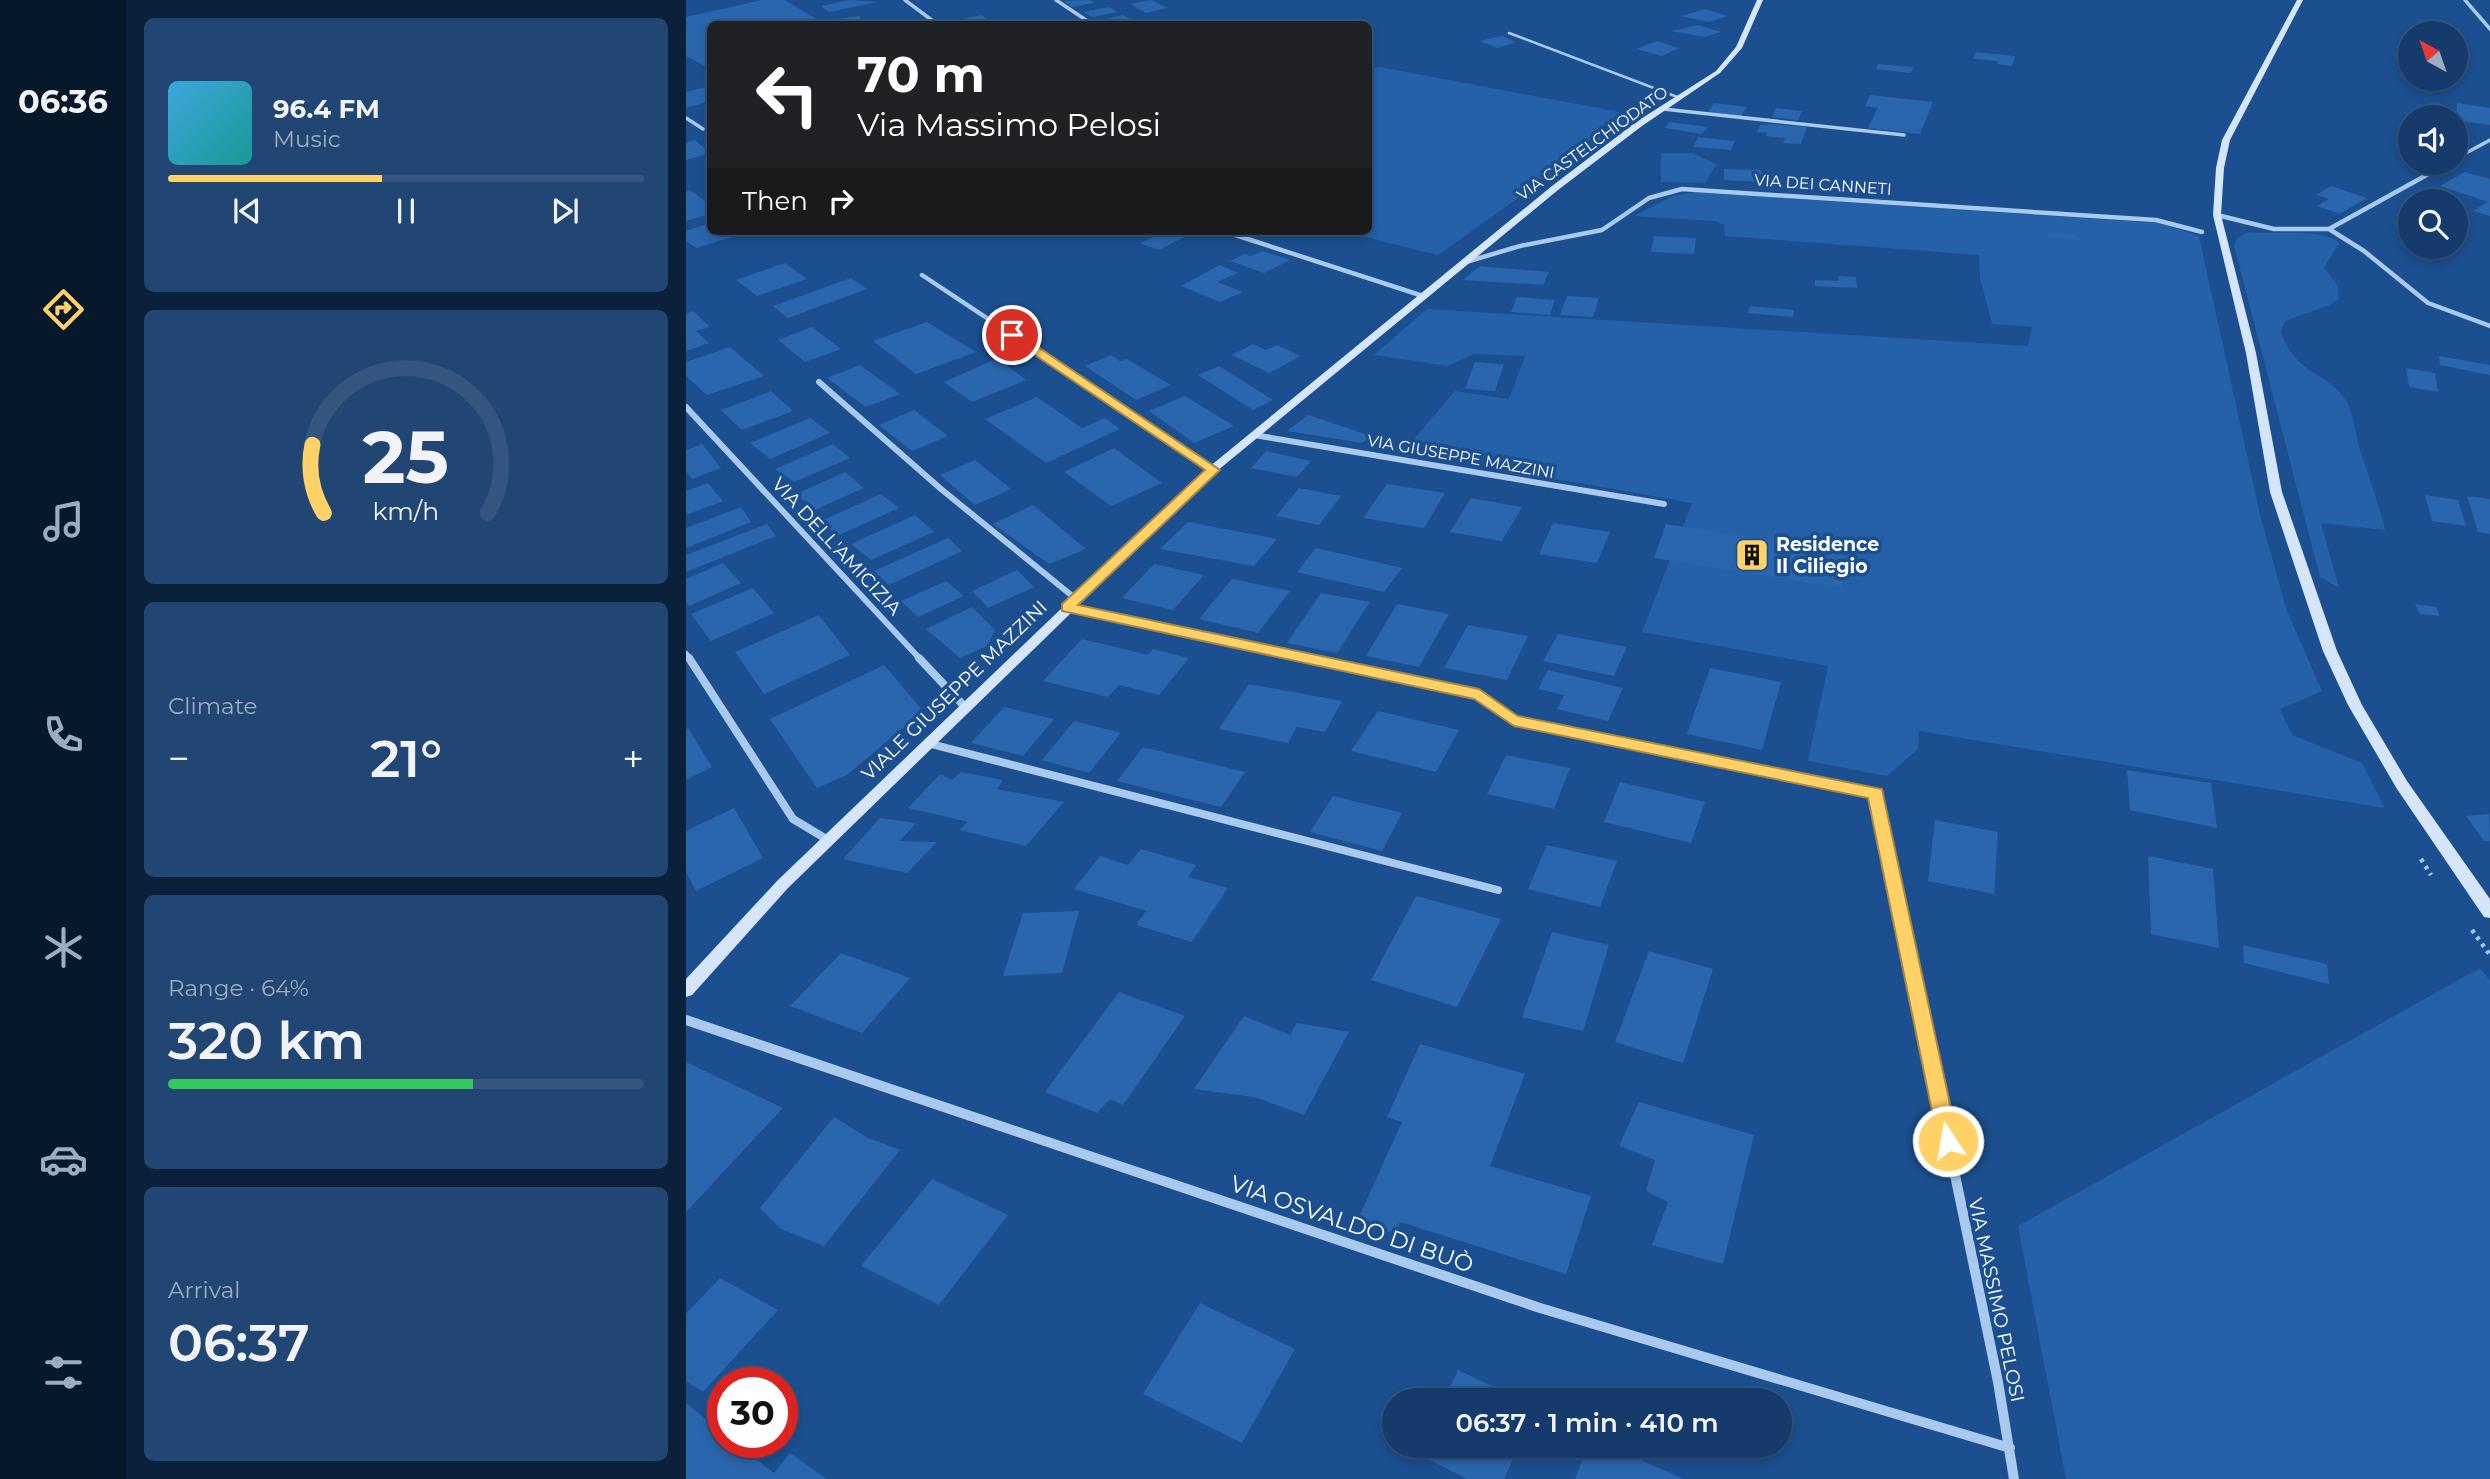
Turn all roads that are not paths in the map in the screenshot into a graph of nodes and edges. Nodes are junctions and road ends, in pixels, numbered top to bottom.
1 (905, 0) edge
2 (1056, 0) edge
3 (1760, 0) edge
4 (2300, 0) edge
5 (2465, 0) edge
6 (933, 21) edge
7 (1088, 21) edge
8 (2490, 29) edge
9 (1509, 33) dead end
10 (1680, 98) junction
11 (1663, 109) junction
12 (686, 118) edge
13 (703, 129) dead end
14 (1904, 135) dead end
15 (2490, 140) edge
16 (2480, 145) junction
17 (2490, 149) edge
18 (2468, 152) edge
19 (2426, 175) edge
20 (2217, 215) junction
21 (2329, 229) junction
22 (2202, 232) dead end
23 (1235, 235) edge
24 (1456, 267) junction
25 (922, 275) dead end
26 (1423, 296) junction
27 (2490, 326) edge
28 (819, 382) dead end
29 (686, 407) edge
30 (1254, 435) junction
31 (1213, 470) junction
32 (1664, 504) dead end
33 (1071, 603) junction
34 (686, 654) edge
35 (965, 707) junction
36 (927, 743) junction
37 (828, 841) junction
38 (1499, 890) dead end
39 (2490, 912) edge
40 (686, 990) edge
41 (686, 1020) edge
42 (2010, 1448) junction
43 (2014, 1479) edge

1 - 6 street
2 - 7 street
3 - 10 street, VIA CASTELCHIODATO
4 - 20 street
5 - 8 street
9 - 10 lane
10 - 11 street, VIA CASTELCHIODATO
11 - 14 street
11 - 24 street, VIA CASTELCHIODATO
12 - 13 street
15 - 16 street
16 - 17 street
16 - 18 street
19 - 21 street
20 - 21 street
20 - 39 street
21 - 27 street
22 - 24 street, VIA DEI CANNETI
23 - 26 street
24 - 26 street, VIA CASTELCHIODATO
25 - 31 street
26 - 30 street, VIALE GIUSEPPE MAZZINI
28 - 33 street
29 - 35 street, VIA DELL'AMICIZIA
30 - 31 street, VIALE GIUSEPPE MAZZINI
30 - 32 street, VIA GIUSEPPE MAZZINI
31 - 33 street, VIALE GIUSEPPE MAZZINI
33 - 35 street, VIALE GIUSEPPE MAZZINI
33 - 42 street, VIA MASSIMO PELOSI
34 - 37 street
35 - 36 street, VIALE GIUSEPPE MAZZINI
36 - 37 street, VIALE GIUSEPPE MAZZINI
36 - 38 street
37 - 40 street, VIALE GIUSEPPE MAZZINI
41 - 42 street, VIA OSVALDO DI BUÒ
42 - 43 street, VIA MASSIMO PELOSI

